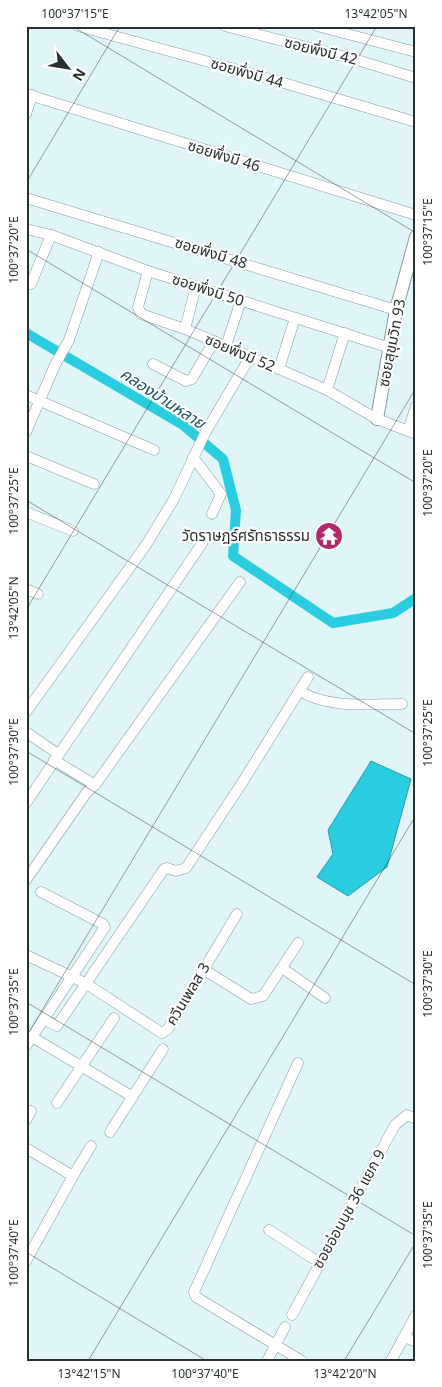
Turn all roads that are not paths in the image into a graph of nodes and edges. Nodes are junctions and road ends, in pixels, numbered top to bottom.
1 (78, 26) edge
2 (225, 26) edge
3 (317, 26) edge
4 (108, 30) edge
5 (416, 52) edge
6 (416, 78) edge
7 (29, 95) edge
8 (26, 114) edge
9 (416, 122) edge
10 (26, 198) edge
11 (416, 215) edge
12 (26, 229) edge
13 (51, 235) junction
14 (416, 237) edge
15 (99, 252) junction
16 (148, 270) junction
17 (31, 284) dead end
18 (196, 286) junction
19 (240, 300) junction
20 (396, 310) junction
21 (295, 318) junction
22 (185, 329) junction
23 (345, 334) junction
24 (214, 341) junction
25 (226, 346) junction
26 (390, 348) junction
27 (250, 357) junction
28 (153, 364) dead end
29 (279, 369) junction
30 (327, 390) junction
31 (26, 395) edge
32 (40, 400) junction
33 (416, 406) edge
34 (377, 419) junction
35 (26, 432) edge
36 (412, 432) edge
37 (154, 450) dead end
38 (26, 456) edge
39 (193, 457) junction
40 (94, 484) dead end
41 (26, 512) edge
42 (212, 514) dead end
43 (73, 531) dead end
44 (203, 542) dead end
45 (240, 582) dead end
46 (26, 589) edge
47 (38, 594) dead end
48 (308, 677) dead end
49 (299, 691) junction
50 (402, 704) dead end
51 (26, 712) edge
52 (26, 732) edge
53 (56, 757) junction
54 (95, 785) junction
55 (26, 803) edge
56 (26, 880) edge
57 (41, 892) dead end
58 (237, 914) dead end
59 (298, 943) dead end
60 (26, 955) edge
61 (203, 968) junction
62 (282, 968) junction
63 (71, 976) junction
64 (85, 984) junction
65 (325, 998) dead end
66 (114, 1018) dead end
67 (44, 1019) junction
68 (29, 1041) edge
69 (164, 1049) dead end
70 (298, 1062) dead end
71 (82, 1067) junction
72 (133, 1096) junction
73 (58, 1103) dead end
74 (416, 1119) edge
75 (110, 1132) dead end
76 (90, 1146) dead end
77 (26, 1148) edge
78 (73, 1176) junction
79 (269, 1230) dead end
80 (26, 1261) edge
81 (320, 1262) junction
82 (292, 1315) dead end
83 (416, 1315) edge
84 (285, 1327) dead end
85 (404, 1337) junction
86 (416, 1342) edge
87 (275, 1346) junction
88 (267, 1361) edge
89 (302, 1361) edge
90 (391, 1361) edge

1 - 4 street, ซอยพึ่งมี 44
2 - 6 street, ซอยพึ่งมี 42
3 - 5 street
4 - 9 street, ซอยพึ่งมี 44
7 - 8 street
7 - 11 street, ซอยพึ่งมี 46
10 - 20 street, ซอยพึ่งมี 48
12 - 13 street, ซอยพึ่งมี 50
13 - 15 street, ซอยพึ่งมี 50
13 - 17 street
14 - 20 street, ซอยสุขุมวิท 93
15 - 16 street, ซอยพึ่งมี 50
15 - 32 street
16 - 18 street, ซอยพึ่งมี 50
16 - 22 street, ซอยพึ่งมี 52
18 - 19 street, ซอยพึ่งมี 50
18 - 22 street
19 - 21 street, ซอยพึ่งมี 50
19 - 25 street
20 - 26 street, ซอยสุขุมวิท 93
21 - 23 street, ซอยพึ่งมี 50
21 - 29 street
22 - 24 street, ซอยพึ่งมี 52
23 - 26 street, ซอยพึ่งมี 50
23 - 30 street
24 - 25 street, ซอยพึ่งมี 52
24 - 28 street
25 - 27 street, ซอยพึ่งมี 52
26 - 34 street, ซอยสุขุมวิท 93
27 - 29 street, ซอยพึ่งมี 52
27 - 39 street
29 - 30 street, ซอยพึ่งมี 52
30 - 34 street, ซอยพึ่งมี 52
31 - 32 street
32 - 35 street
32 - 37 street
33 - 36 street
34 - 36 street, ซอยพึ่งมี 52
38 - 40 street
39 - 42 street
39 - 51 street
41 - 43 street
44 - 53 street
45 - 54 street
46 - 47 street
48 - 49 street
49 - 50 street
49 - 64 street
52 - 53 street
53 - 54 street
53 - 55 street
54 - 56 street
57 - 63 street
58 - 61 street, ควีนเพลส 3
59 - 62 street
60 - 63 street, ควีนเพลส 3
61 - 62 street
61 - 64 street, ควีนเพลส 3
62 - 65 street
63 - 64 street, ควีนเพลส 3
63 - 67 street
64 - 67 street
66 - 71 street
67 - 68 street
68 - 71 street
69 - 72 street
70 - 87 street
71 - 72 street
71 - 73 street
72 - 75 street
74 - 81 street, ซอยอ่อนนุช 36 แยก 9
76 - 78 street
77 - 78 street
78 - 80 street
79 - 81 street
81 - 82 street, ซอยอ่อนนุช 36 แยก 9
83 - 85 street
84 - 87 street
85 - 86 street
85 - 90 street
87 - 88 street
87 - 89 street

